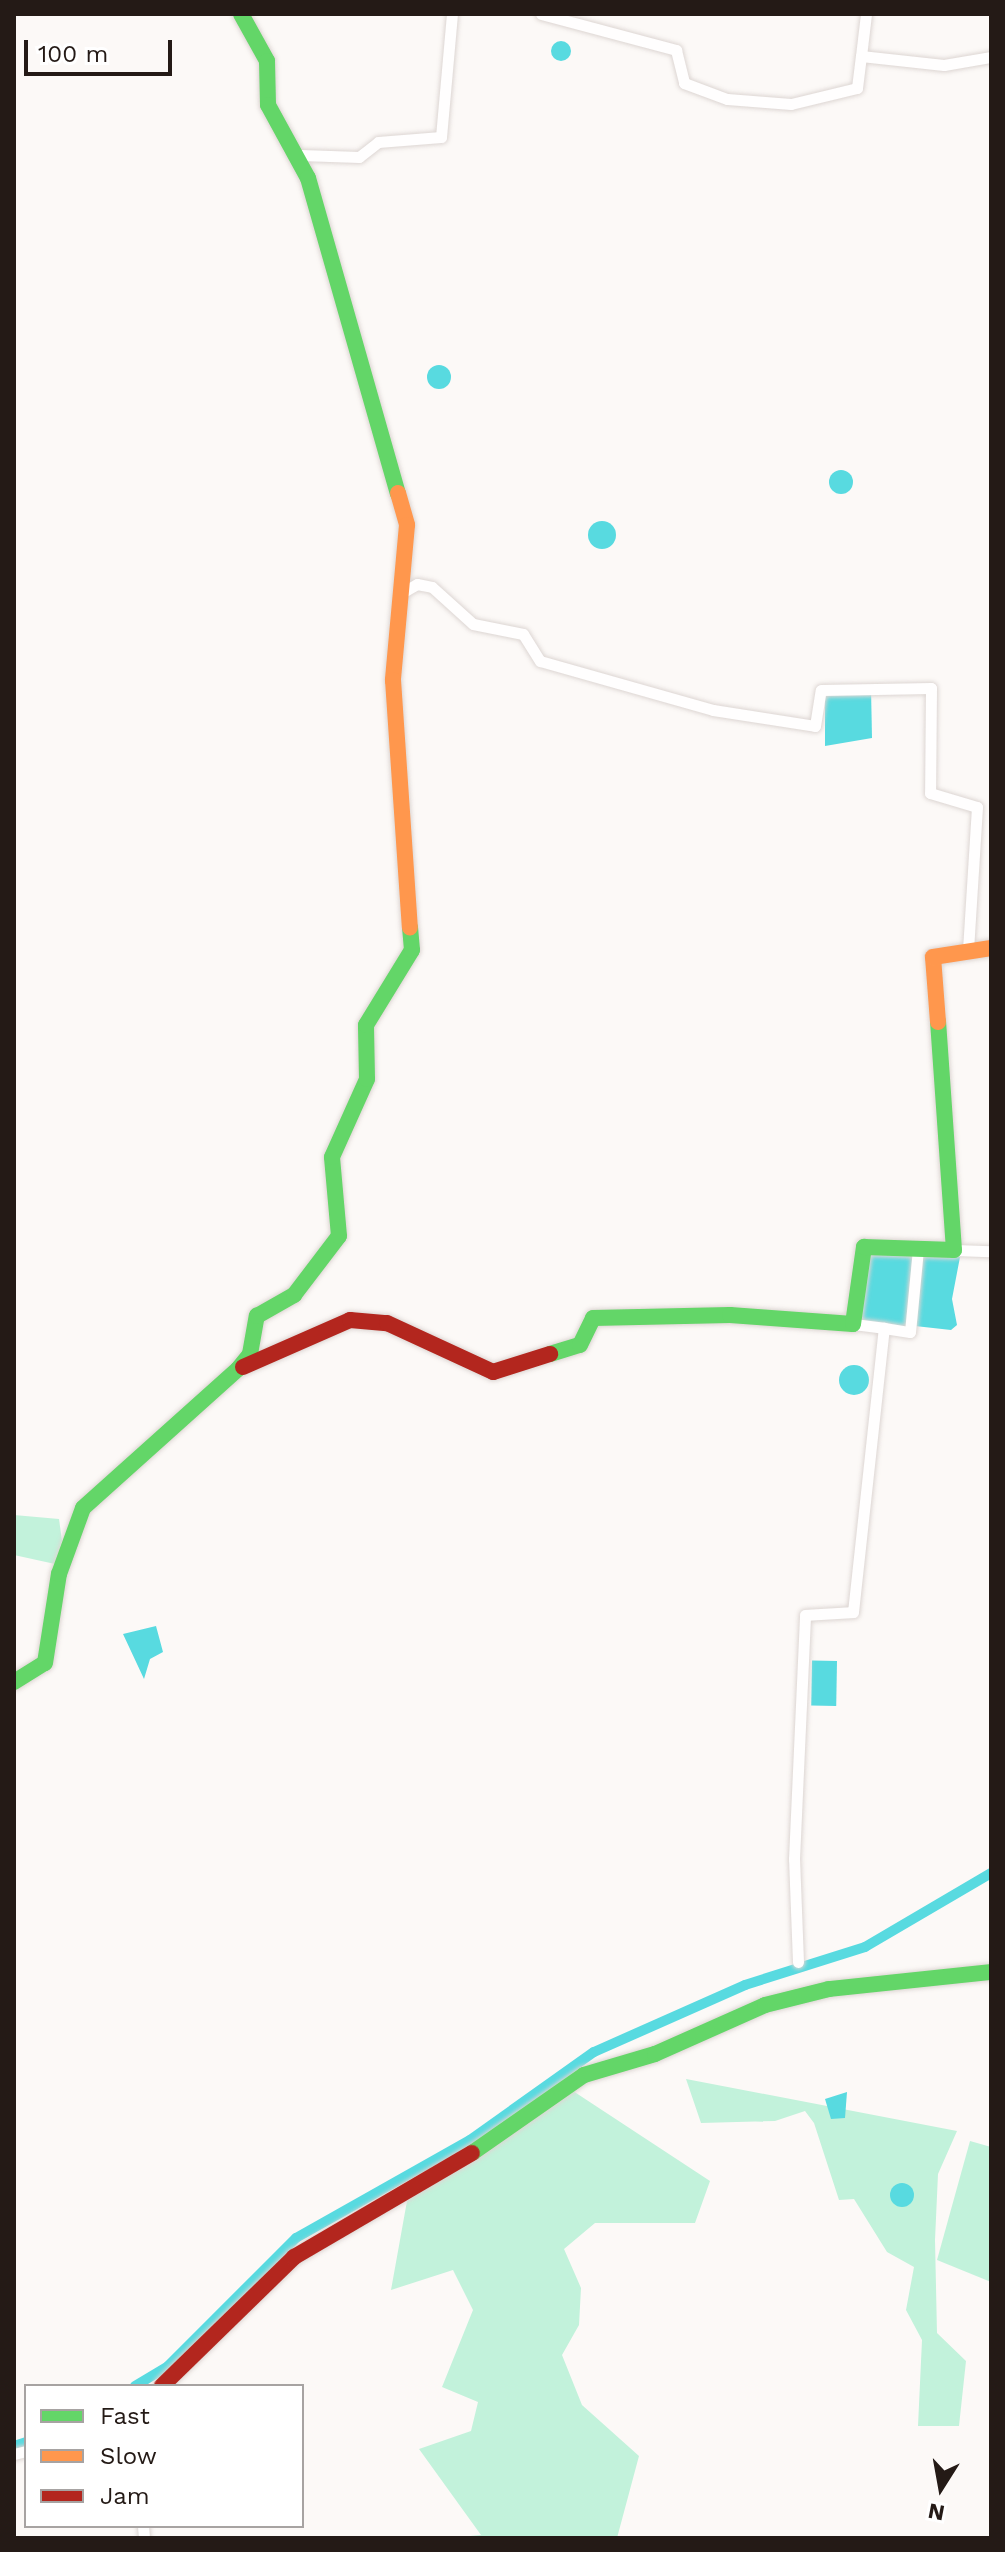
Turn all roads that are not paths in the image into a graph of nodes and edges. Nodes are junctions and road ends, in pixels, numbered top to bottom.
1 (241, 14) edge
2 (452, 14) edge
3 (541, 14) edge
4 (866, 14) edge
5 (861, 56) junction
6 (991, 57) edge
7 (301, 155) junction
8 (396, 596) junction
9 (991, 948) edge
10 (968, 952) junction
11 (918, 1249) junction
12 (954, 1250) junction
13 (991, 1251) edge
14 (853, 1324) junction
15 (884, 1328) junction
16 (238, 1369) junction
17 (14, 1682) edge
18 (798, 1962) dead end
19 (991, 1972) edge
20 (164, 2384) edge

1 - 7 street
2 - 7 street
3 - 5 street
4 - 5 street
5 - 6 street
7 - 8 street
8 - 10 street
8 - 16 street
9 - 10 street
10 - 12 street
11 - 12 street
11 - 14 street
11 - 15 street
12 - 13 street
14 - 15 street
14 - 16 street
15 - 18 street
16 - 17 street
19 - 20 street

